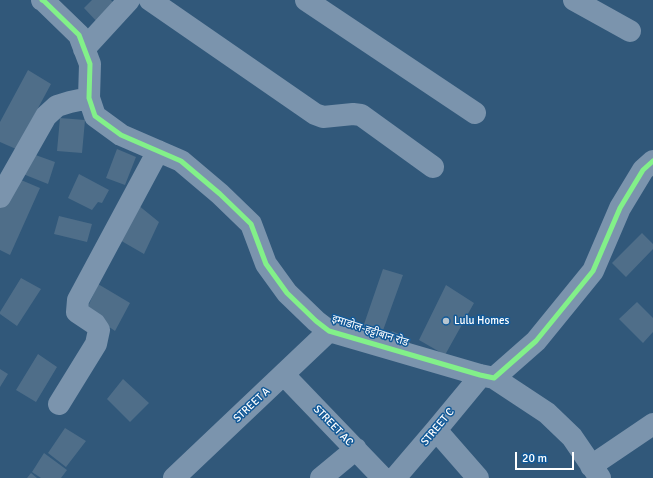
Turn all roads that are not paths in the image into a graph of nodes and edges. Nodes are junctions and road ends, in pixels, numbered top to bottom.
1 (42, 0) edge
2 (129, 0) edge
3 (150, 0) edge
4 (306, 0) edge
5 (574, 0) edge
6 (630, 31) dead end
7 (84, 48) junction
8 (89, 98) junction
9 (475, 113) dead end
10 (158, 151) junction
11 (653, 161) edge
12 (433, 167) dead end
13 (0, 197) edge
14 (329, 331) junction
15 (284, 375) junction
16 (487, 376) junction
17 (59, 404) dead end
18 (653, 424) edge
19 (436, 430) junction
20 (356, 449) junction
21 (596, 472) edge
22 (174, 478) edge
23 (321, 478) edge
24 (382, 478) edge
25 (395, 478) edge
26 (478, 478) edge

1 - 7 street, इमाडोल-हट्टीबान रोड
2 - 7 street
3 - 12 street
4 - 9 street
5 - 6 street
7 - 8 street, इमाडोल-हट्टीबान रोड
8 - 10 street, इमाडोल-हट्टीबान रोड
8 - 13 street
10 - 14 street, इमाडोल-हट्टीबान रोड
10 - 17 street
11 - 16 street
14 - 15 street, STREET A
14 - 16 street, इमाडोल-हट्टीबान रोड
15 - 20 street, STREET AC
15 - 22 street, STREET A
16 - 19 street, STREET C
16 - 21 street, इमाडोल-हट्टीबान रोड
18 - 21 street
19 - 25 street, STREET C
19 - 26 street
20 - 23 street
20 - 24 street, STREET AC

